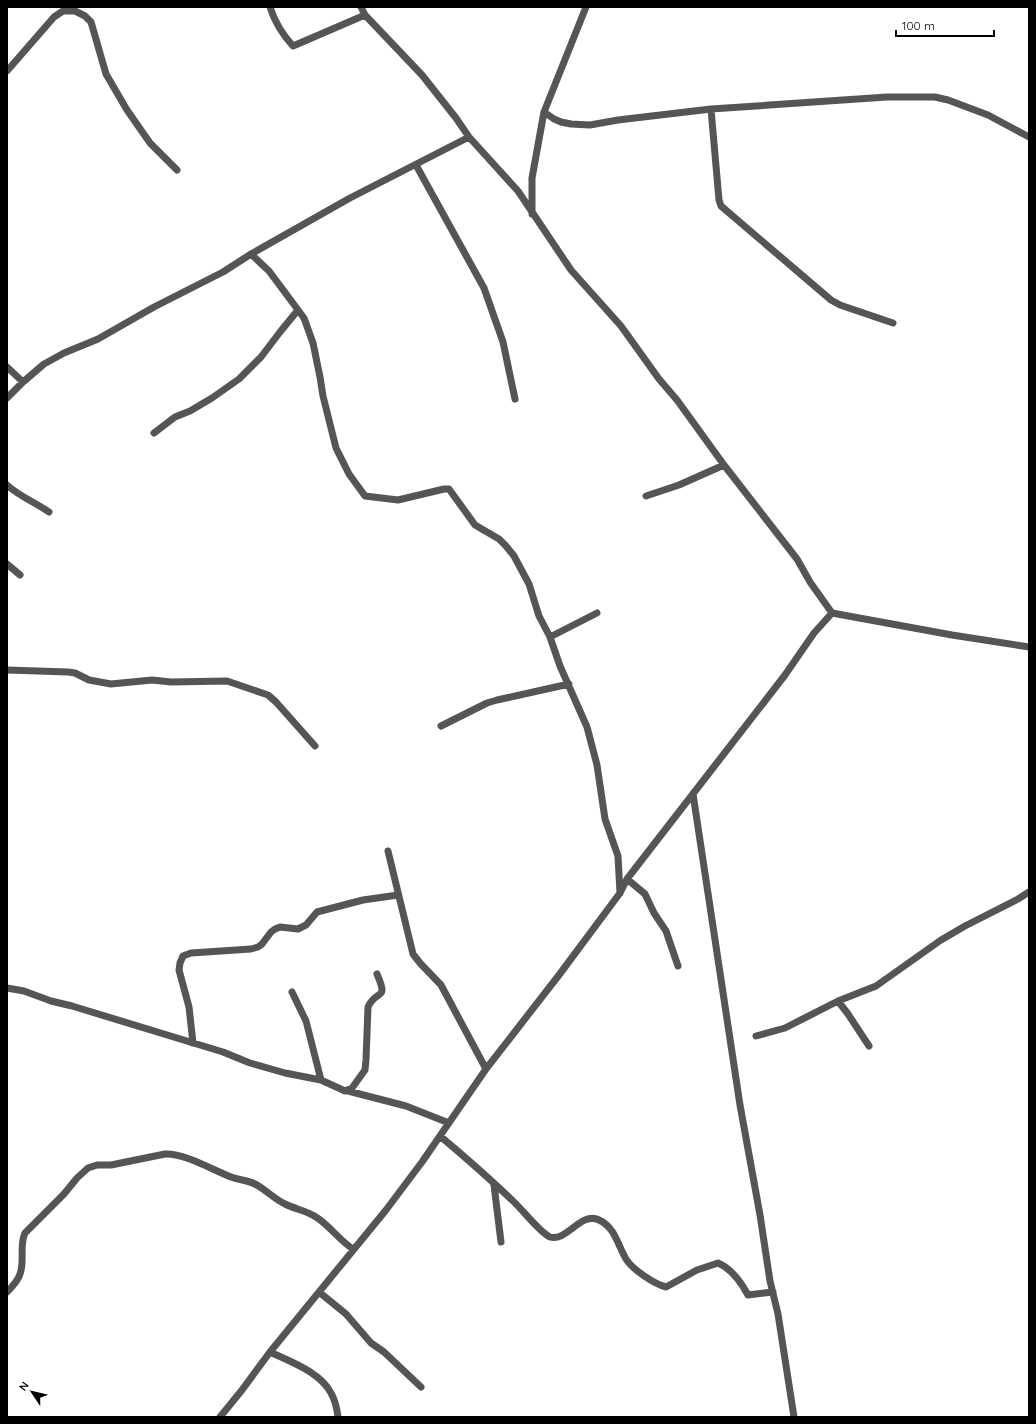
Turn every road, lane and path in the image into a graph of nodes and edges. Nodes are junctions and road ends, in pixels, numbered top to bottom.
1 (270, 7) edge
2 (361, 7) edge
3 (586, 7) edge
4 (64, 9) edge
5 (365, 15) junction
6 (7, 71) edge
7 (711, 109) junction
8 (544, 112) junction
9 (469, 137) junction
10 (1029, 137) edge
11 (416, 165) junction
12 (177, 170) dead end
13 (532, 215) junction
14 (251, 254) junction
15 (298, 310) junction
16 (893, 323) dead end
17 (7, 367) edge
18 (23, 382) junction
19 (7, 398) edge
20 (515, 399) dead end
21 (154, 433) dead end
22 (724, 465) junction
23 (7, 485) edge
24 (646, 496) dead end
25 (49, 512) dead end
26 (7, 564) edge
27 (20, 575) dead end
28 (597, 613) dead end
29 (832, 613) junction
30 (550, 636) junction
31 (1029, 647) edge
32 (7, 670) edge
33 (569, 684) junction
34 (441, 726) dead end
35 (315, 746) dead end
36 (692, 794) junction
37 (388, 851) dead end
38 (627, 879) junction
39 (1029, 892) edge
40 (620, 893) junction
41 (398, 895) junction
42 (678, 966) dead end
43 (378, 974) dead end
44 (7, 988) edge
45 (292, 992) dead end
46 (838, 1001) junction
47 (756, 1036) dead end
48 (193, 1043) junction
49 (869, 1046) dead end
50 (486, 1069) junction
51 (321, 1080) junction
52 (348, 1091) junction
53 (449, 1123) junction
54 (440, 1136) junction
55 (494, 1185) junction
56 (501, 1242) dead end
57 (353, 1249) junction
58 (7, 1292) edge
59 (319, 1292) junction
60 (773, 1292) junction
61 (270, 1352) junction
62 (421, 1387) dead end
63 (220, 1417) edge
64 (338, 1417) edge
65 (794, 1417) edge

1 - 5 street
2 - 5 street
3 - 8 street
4 - 6 street
4 - 12 street
5 - 9 street
7 - 8 street
7 - 10 street
7 - 16 street
8 - 13 street
9 - 11 street
9 - 13 street
11 - 14 street
11 - 20 street
13 - 22 street
14 - 15 street
14 - 18 street
15 - 21 street
15 - 30 street
17 - 18 street
18 - 19 street
22 - 24 street
22 - 29 street
23 - 25 street
26 - 27 street
28 - 30 street
29 - 31 street
29 - 36 street
30 - 33 street
32 - 35 street
33 - 34 street
33 - 40 street
36 - 38 street
36 - 60 street
37 - 41 street
38 - 40 street
38 - 42 street
39 - 46 street
40 - 50 street
41 - 48 street
41 - 50 street
43 - 52 street
44 - 48 street
45 - 51 street
46 - 47 street
46 - 49 street
48 - 51 street
50 - 53 street
51 - 52 street
52 - 53 street
53 - 54 street
54 - 55 street
54 - 57 street
55 - 56 street
55 - 60 street
57 - 58 street
57 - 59 street
59 - 61 street
59 - 62 street
60 - 65 street
61 - 63 street
61 - 64 street

